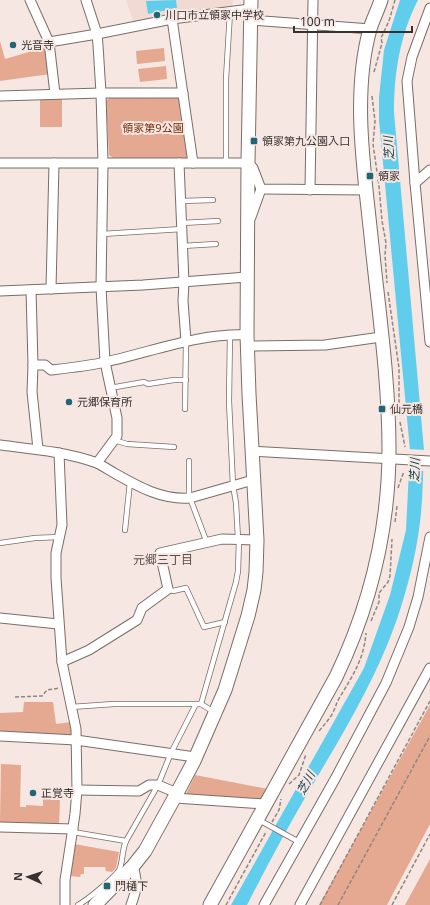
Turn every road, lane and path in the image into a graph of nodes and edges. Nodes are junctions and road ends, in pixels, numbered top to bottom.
1 (30, 0) edge
2 (86, 0) edge
3 (313, 0) edge
4 (382, 0) edge
5 (395, 0) edge
6 (430, 8) edge
7 (250, 10) edge
8 (230, 12) junction
9 (172, 19) junction
10 (313, 24) junction
11 (371, 29) junction
12 (97, 34) junction
13 (49, 42) junction
14 (374, 73) dead end
15 (371, 90) dead end
16 (101, 93) junction
17 (183, 93) junction
18 (55, 94) junction
19 (0, 96) edge
20 (0, 163) edge
21 (54, 163) junction
22 (103, 163) junction
23 (179, 163) junction
24 (193, 163) junction
25 (226, 163) junction
26 (248, 163) junction
27 (430, 170) edge
28 (415, 183) junction
29 (261, 190) junction
30 (310, 190) junction
31 (366, 190) junction
32 (213, 200) dead end
33 (180, 201) junction
34 (218, 221) dead end
35 (247, 221) junction
36 (182, 226) junction
37 (102, 234) junction
38 (216, 244) dead end
39 (182, 246) junction
40 (247, 277) junction
41 (184, 282) junction
42 (101, 287) junction
43 (51, 289) junction
44 (31, 290) junction
45 (0, 291) edge
46 (429, 329) edge
47 (230, 334) junction
48 (381, 337) junction
49 (186, 341) junction
50 (247, 341) junction
51 (430, 342) edge
52 (105, 362) junction
53 (33, 365) junction
54 (186, 380) junction
55 (110, 388) junction
56 (399, 408) dead end
57 (185, 409) dead end
58 (400, 421) dead end
59 (114, 440) junction
60 (0, 444) edge
61 (174, 447) dead end
62 (405, 447) dead end
63 (38, 449) junction
64 (252, 451) junction
65 (60, 453) junction
66 (392, 459) junction
67 (189, 460) dead end
68 (430, 461) edge
69 (97, 463) junction
70 (254, 480) junction
71 (130, 482) junction
72 (233, 485) junction
73 (190, 498) junction
74 (125, 530) dead end
75 (430, 537) edge
76 (59, 538) junction
77 (238, 539) junction
78 (257, 540) junction
79 (0, 543) edge
80 (207, 543) junction
81 (168, 589) junction
82 (0, 618) edge
83 (225, 622) junction
84 (58, 624) junction
85 (62, 662) junction
86 (430, 668) edge
87 (64, 688) dead end
88 (16, 697) dead end
89 (430, 701) edge
90 (198, 704) junction
91 (71, 707) junction
92 (215, 713) junction
93 (0, 736) edge
94 (430, 736) edge
95 (76, 740) junction
96 (171, 753) junction
97 (195, 757) junction
98 (158, 785) junction
99 (75, 790) junction
100 (44, 792) dead end
101 (176, 796) junction
102 (266, 804) junction
103 (258, 819) junction
104 (0, 827) edge
105 (73, 831) junction
106 (430, 834) edge
107 (126, 841) junction
108 (299, 842) junction
109 (133, 866) junction
110 (65, 905) edge
111 (78, 905) edge
112 (95, 905) edge
113 (131, 905) edge
114 (210, 905) edge
115 (264, 905) edge
116 (300, 905) edge
117 (320, 905) edge
118 (338, 905) edge
119 (392, 905) edge

1 - 13 street
2 - 12 street
3 - 10 street
4 - 11 street
5 - 14 path
6 - 28 street
7 - 8 street
7 - 10 street
7 - 26 street
8 - 9 street
8 - 25 lane
9 - 12 street
9 - 17 street
10 - 11 street
10 - 30 street
11 - 31 street
12 - 13 street
12 - 16 street
13 - 18 street
15 - 56 path
16 - 17 street
16 - 18 street
16 - 22 street
17 - 24 street
18 - 19 street
20 - 21 street
21 - 22 street
21 - 43 street
22 - 23 street
22 - 37 street
23 - 24 street
23 - 33 street
24 - 25 street
25 - 26 street
26 - 29 street
26 - 35 street
27 - 28 street
28 - 46 street
29 - 30 street
29 - 35 street
30 - 31 street
31 - 48 street
32 - 33 lane
33 - 36 street
34 - 36 lane
35 - 40 street
36 - 37 lane
36 - 39 street
37 - 42 street
38 - 39 lane
39 - 41 street
40 - 41 street
40 - 50 street
41 - 42 street
41 - 49 street
42 - 43 street
42 - 52 street
43 - 44 street
44 - 45 street
44 - 53 street
46 - 51 street
47 - 49 street
47 - 50 street
47 - 72 lane
48 - 50 street
48 - 66 street
49 - 52 street
49 - 54 lane
50 - 64 street
52 - 53 street
52 - 55 street
53 - 63 street
54 - 55 lane
54 - 57 lane
55 - 59 street
58 - 62 path
59 - 61 lane
59 - 69 street
60 - 63 street
63 - 65 street
64 - 66 street
64 - 70 street
65 - 69 street
65 - 76 street
66 - 68 street
66 - 102 street
67 - 73 lane
69 - 71 street
70 - 72 street
70 - 78 street
71 - 73 street
71 - 74 lane
72 - 73 street
72 - 77 lane
73 - 80 lane
75 - 108 street
76 - 79 lane
76 - 84 street
77 - 78 street
77 - 80 street
77 - 83 lane
78 - 92 street
80 - 81 street
81 - 83 lane
81 - 85 street
82 - 84 street
83 - 90 lane
84 - 85 street
85 - 91 street
86 - 116 street
87 - 88 path
89 - 117 path
90 - 91 lane
90 - 92 lane
90 - 96 lane
91 - 95 street
92 - 97 street
93 - 95 street
94 - 118 path
95 - 96 street
95 - 99 street
96 - 97 street
96 - 98 lane
97 - 101 street
98 - 99 street
98 - 101 street
98 - 107 lane
99 - 100 path
99 - 105 street
101 - 102 street
101 - 109 street
102 - 103 street
103 - 108 lane
103 - 114 street
104 - 105 street
105 - 107 lane
105 - 110 street
106 - 119 path
107 - 111 lane
108 - 115 street
109 - 112 street
109 - 113 street

